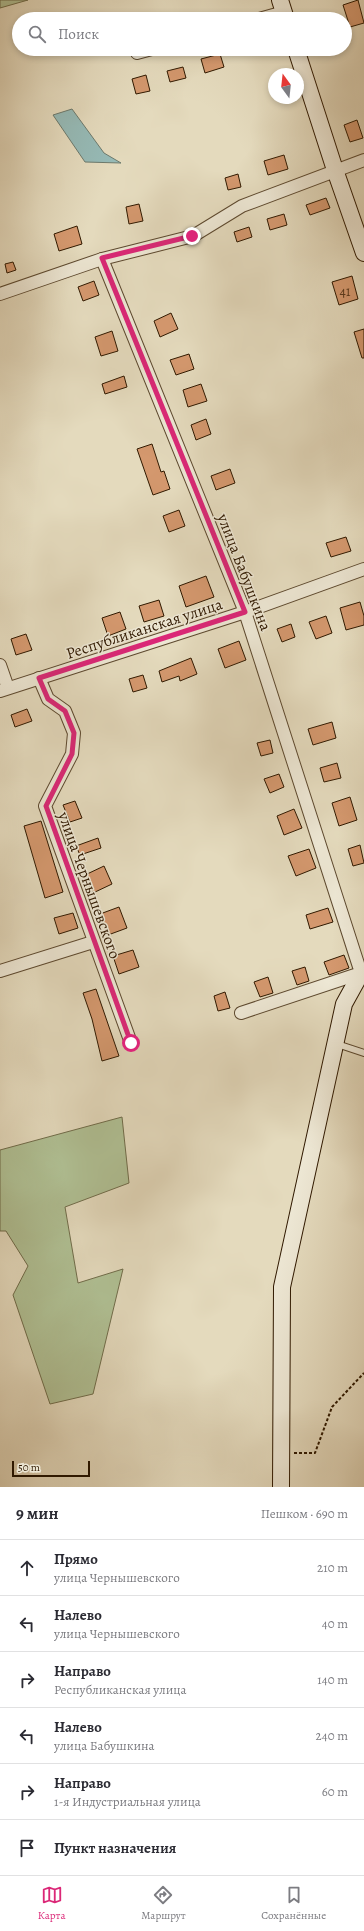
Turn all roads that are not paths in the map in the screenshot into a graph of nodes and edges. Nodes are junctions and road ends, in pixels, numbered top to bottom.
1 (298, 56) edge
2 (364, 160) edge
3 (334, 170) junction
4 (364, 253) edge
5 (102, 258) junction
6 (0, 294) edge
7 (364, 569) edge
8 (245, 612) junction
9 (0, 665) edge
10 (39, 678) junction
11 (4, 689) edge
12 (93, 942) junction
13 (0, 971) edge
14 (362, 972) edge
15 (241, 1013) dead end
16 (131, 1043) dead end
17 (335, 1044) junction
18 (364, 1053) edge
19 (281, 1487) edge

1 - 3 main road
2 - 3 street
3 - 4 main road
3 - 5 street
5 - 6 street
5 - 8 street, улица Бабушкина
7 - 8 street, Республиканская улица
8 - 10 street, Республиканская улица
8 - 14 street, улица Бабушкина
9 - 11 street
10 - 11 street, Республиканская улица
10 - 12 street, улица Чернышевского
12 - 13 street
12 - 16 street, улица Чернышевского
14 - 15 street
14 - 17 main road
17 - 18 lane
17 - 19 main road

